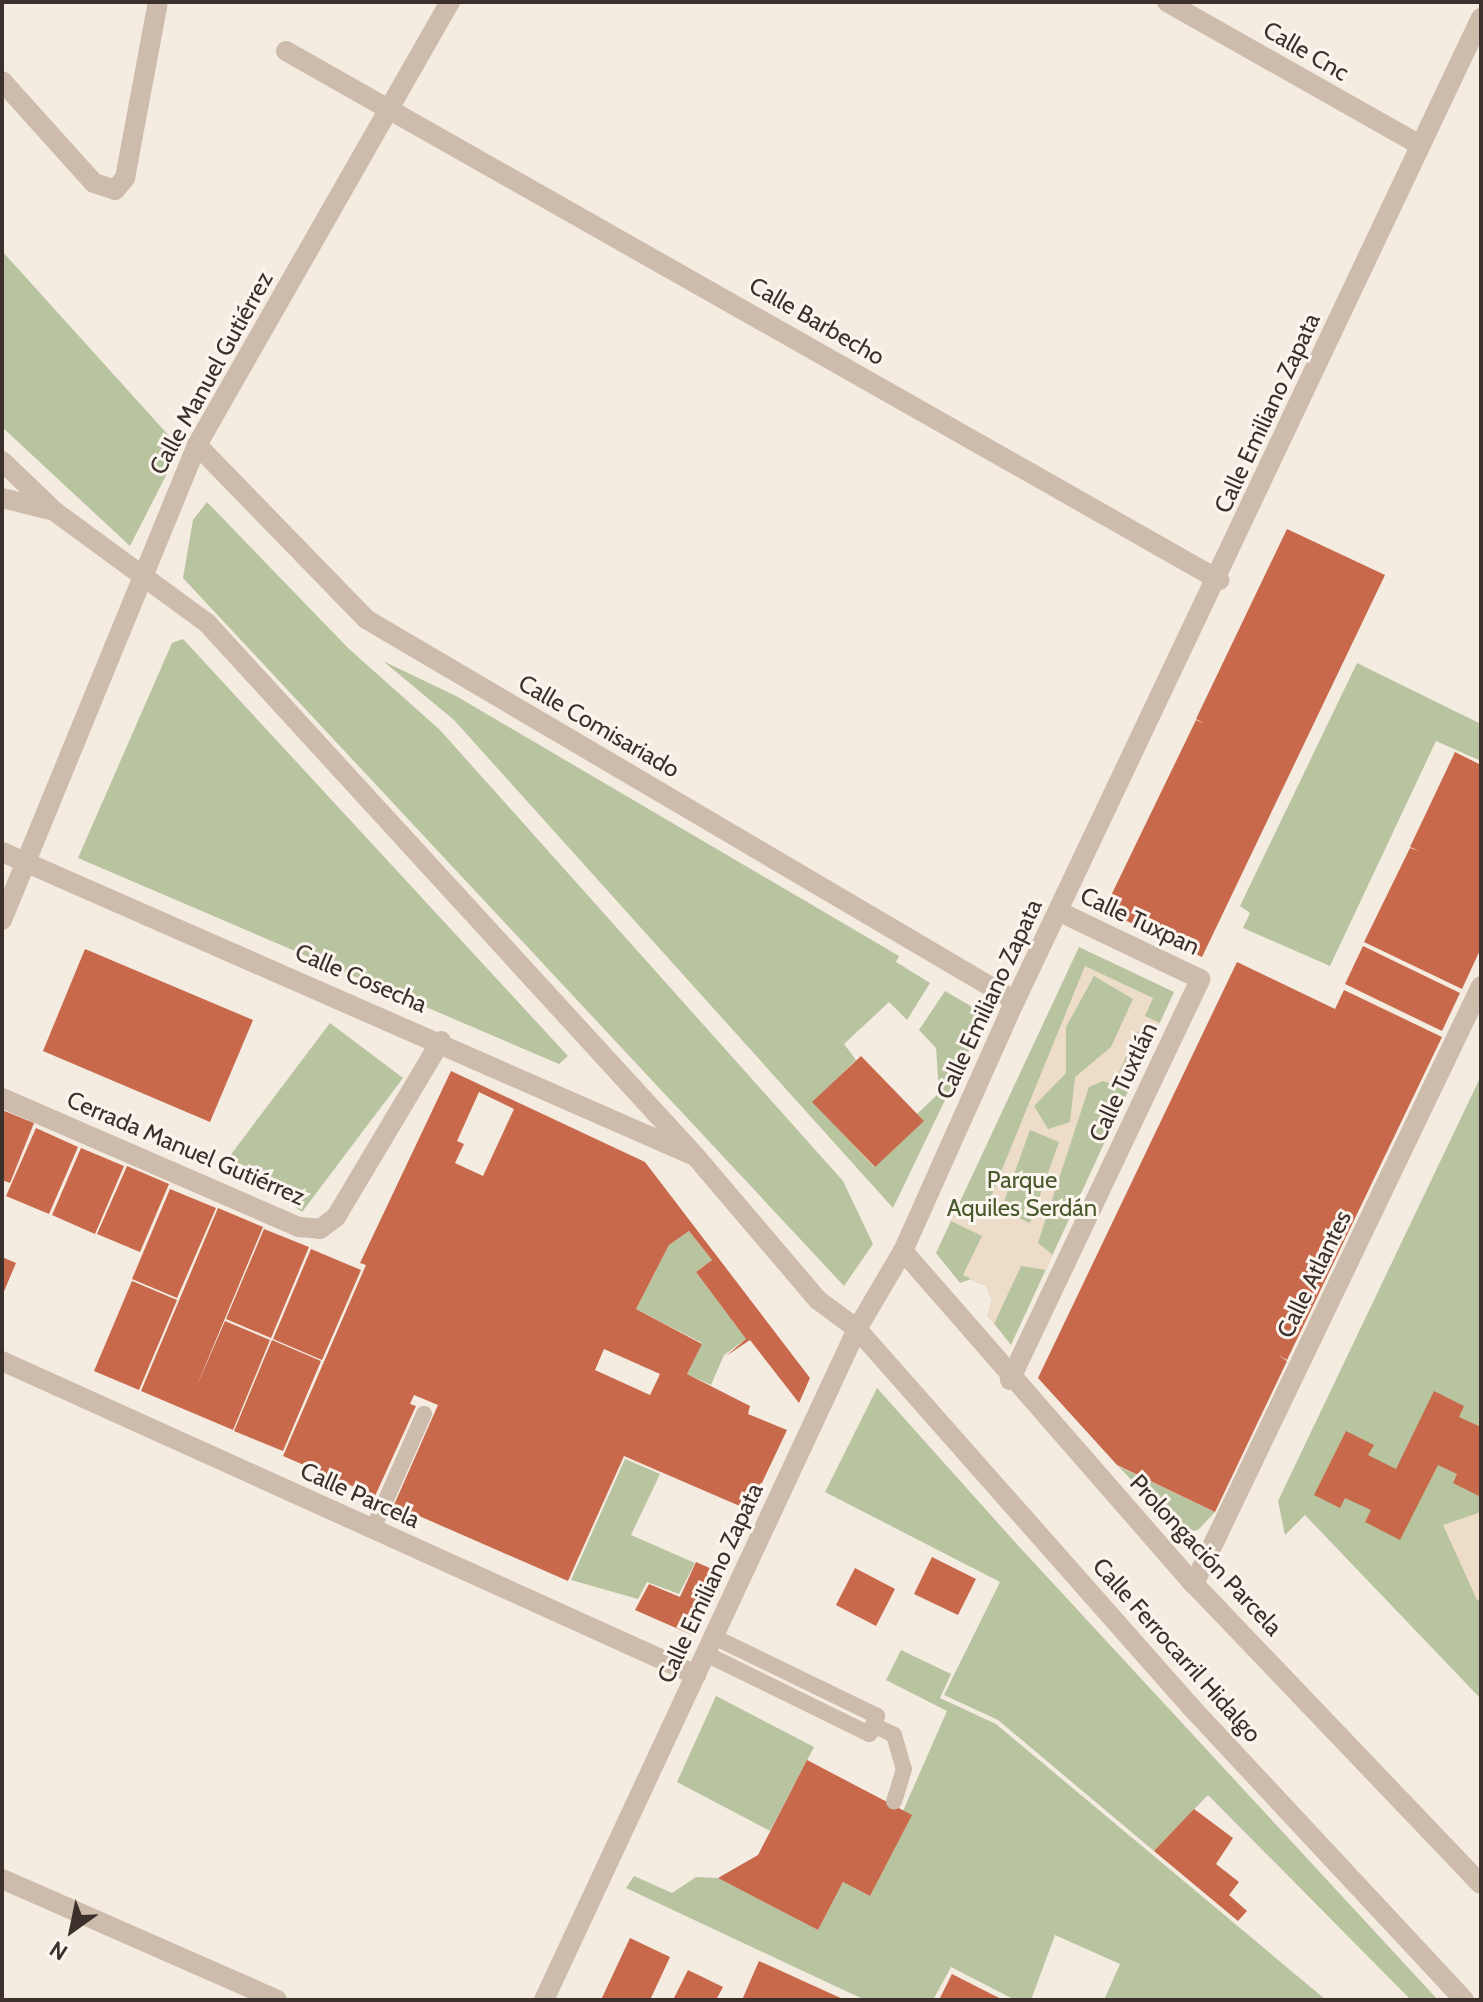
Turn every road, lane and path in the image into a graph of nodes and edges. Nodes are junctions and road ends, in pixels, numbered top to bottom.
1 (158, 2) edge
2 (450, 2) edge
3 (1167, 2) edge
4 (1481, 18) edge
5 (286, 51) dead end
6 (2, 81) edge
7 (389, 107) junction
8 (1420, 145) junction
9 (197, 445) junction
10 (2, 461) edge
11 (2, 498) edge
12 (54, 511) junction
13 (143, 577) junction
14 (1219, 580) junction
15 (2, 852) edge
16 (27, 863) junction
17 (1058, 911) junction
18 (2, 920) edge
19 (1200, 979) joint
20 (1481, 986) edge
21 (1015, 1001) junction
22 (441, 1041) junction
23 (2, 1098) edge
24 (697, 1158) junction
25 (903, 1251) junction
26 (857, 1329) junction
27 (2, 1361) edge
28 (1010, 1380) junction
29 (424, 1414) dead end
30 (373, 1529) junction
31 (1194, 1584) junction
32 (710, 1646) junction
33 (696, 1675) junction
34 (894, 1801) dead end
35 (2, 1879) edge
36 (1481, 1884) edge
37 (277, 2000) edge
38 (544, 2000) edge
39 (1464, 2000) edge

1 - 6 street
2 - 7 street, Calle Manuel Gutiérrez
3 - 8 street, Calle Cnc
4 - 8 street, Calle Emiliano Zapata
5 - 7 street, Calle Barbecho
7 - 9 street, Calle Manuel Gutiérrez
7 - 14 street, Calle Barbecho
8 - 14 street, Calle Emiliano Zapata
9 - 13 street, Calle Manuel Gutiérrez
9 - 21 street, Calle Comisariado
10 - 12 street, Calle Ferrocarril Hidalgo
11 - 12 street
12 - 13 street, Calle Ferrocarril Hidalgo
13 - 16 street, Calle Manuel Gutiérrez
13 - 24 street, Calle Ferrocarril Hidalgo
14 - 17 street, Calle Emiliano Zapata
15 - 16 street, Calle Cosecha
16 - 18 street, Calle Manuel Gutiérrez
16 - 22 street, Calle Cosecha
17 - 19 street, Calle Tuxpan
17 - 21 street, Calle Emiliano Zapata
19 - 28 street, Calle Tuxtlán
20 - 31 street, Calle Atlantes
21 - 25 street, Calle Emiliano Zapata
22 - 23 street, Cerrada Manuel Gutiérrez
22 - 24 street, Calle Cosecha
24 - 26 street, Calle Ferrocarril Hidalgo
25 - 26 street, Calle Emiliano Zapata
25 - 28 street, Prolongación Parcela
26 - 32 street, Calle Emiliano Zapata
26 - 39 street, Calle Ferrocarril Hidalgo
27 - 30 street, Calle Parcela
28 - 31 street, Prolongación Parcela
29 - 30 lane
30 - 33 street, Calle Parcela
31 - 36 street, Prolongación Parcela
32 - 33 street, Calle Emiliano Zapata
32 - 34 lane
33 - 38 street, Calle Emiliano Zapata
35 - 37 street

